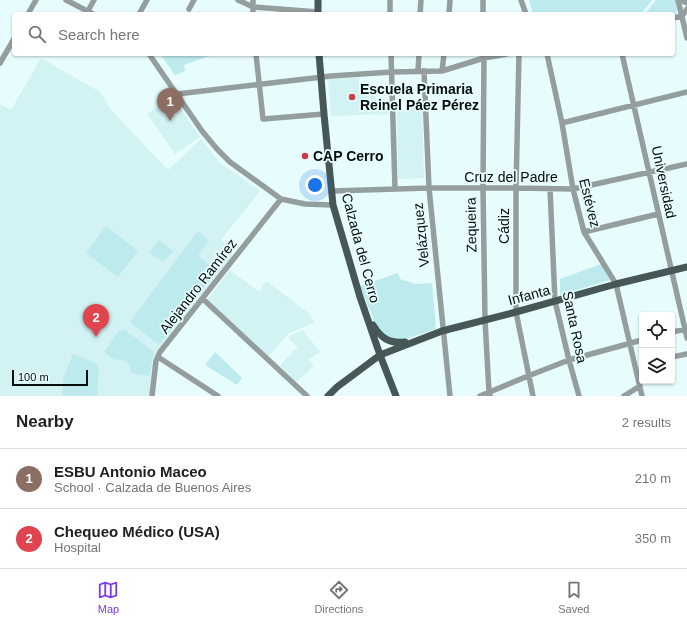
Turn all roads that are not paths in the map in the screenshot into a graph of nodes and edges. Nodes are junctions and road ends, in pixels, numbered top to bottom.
1 (36, 0) edge
2 (66, 0) edge
3 (94, 0) edge
4 (146, 0) edge
5 (194, 0) edge
6 (238, 0) edge
7 (254, 0) edge
8 (318, 0) edge
9 (390, 0) edge
10 (421, 0) edge
11 (450, 0) edge
12 (483, 0) edge
13 (521, 0) edge
14 (679, 0) edge
15 (687, 3) edge
16 (253, 7) junction
17 (189, 9) dead end
18 (687, 9) edge
19 (29, 12) edge
20 (89, 12) edge
21 (91, 12) edge
22 (140, 12) edge
23 (254, 12) edge
24 (307, 12) edge
25 (318, 12) edge
26 (390, 12) edge
27 (420, 12) edge
28 (448, 12) edge
29 (483, 12) edge
30 (525, 12) edge
31 (682, 16) junction
32 (675, 18) edge
33 (687, 38) edge
34 (12, 42) edge
35 (150, 56) edge
36 (256, 56) edge
37 (319, 56) edge
38 (391, 56) edge
39 (419, 56) edge
40 (444, 56) edge
41 (484, 56) edge
42 (519, 56) edge
43 (547, 56) edge
44 (622, 56) edge
45 (0, 63) edge
46 (421, 71) junction
47 (442, 71) junction
48 (392, 72) junction
49 (321, 77) junction
50 (259, 84) junction
51 (687, 92) edge
52 (177, 94) junction
53 (634, 104) junction
54 (324, 114) junction
55 (562, 123) junction
56 (687, 164) edge
57 (649, 173) junction
58 (429, 188) junction
59 (483, 188) junction
60 (516, 188) junction
61 (395, 189) junction
62 (550, 189) junction
63 (574, 189) junction
64 (332, 191) junction
65 (281, 199) junction
66 (333, 205) junction
67 (658, 214) junction
68 (584, 232) junction
69 (687, 267) edge
70 (671, 271) junction
71 (616, 284) junction
72 (203, 299) junction
73 (555, 301) junction
74 (516, 312) junction
75 (365, 313) junction
76 (485, 320) junction
77 (686, 329) edge
78 (442, 331) junction
79 (675, 331) edge
80 (687, 338) edge
81 (417, 340) junction
82 (639, 341) edge
83 (630, 343) junction
84 (687, 354) edge
85 (380, 355) junction
86 (675, 356) edge
87 (158, 357) junction
88 (569, 360) junction
89 (639, 364) edge
90 (635, 365) junction
91 (528, 376) junction
92 (640, 386) junction
93 (490, 394) edge
94 (152, 396) edge
95 (218, 396) edge
96 (307, 396) edge
97 (328, 396) edge
98 (396, 396) edge
99 (450, 396) edge
100 (480, 396) edge
101 (533, 396) edge
102 (579, 396) edge
103 (624, 396) edge
104 (642, 396) edge

1 - 19 street
2 - 20 street
3 - 21 street
4 - 22 street
5 - 17 street
6 - 16 street
7 - 16 street
8 - 25 main road
9 - 26 street
10 - 27 street
11 - 28 street
12 - 29 street
13 - 30 street
14 - 15 street
14 - 31 street
16 - 23 street
16 - 24 street
18 - 31 street
31 - 32 street
31 - 33 street
34 - 45 street
35 - 52 street
36 - 50 street
37 - 49 main road, Calzada del Cerro
38 - 48 street
39 - 46 street, Velázquez
40 - 47 street
41 - 47 street
41 - 59 street, Zequeira
42 - 60 street, Cádiz
43 - 55 street, Estévez
44 - 53 street, Universidad
46 - 47 street
46 - 48 street
46 - 58 street, Velázquez
48 - 49 street
48 - 61 street
49 - 50 street
49 - 54 main road, Calzada del Cerro
50 - 52 street
50 - 54 street
51 - 53 street
52 - 65 street
53 - 55 street
53 - 57 street, Universidad
54 - 64 main road, Calzada del Cerro
55 - 63 street, Estévez
56 - 57 street, Cruz del Padre
57 - 63 street, Cruz del Padre
57 - 67 street, Universidad
58 - 59 street, Cruz del Padre
58 - 61 street, Cruz del Padre
58 - 78 street, Velázquez
59 - 60 street, Cruz del Padre
59 - 76 street, Zequeira
60 - 62 street, Cruz del Padre
60 - 74 street, Cádiz
61 - 64 street, Cruz del Padre
62 - 63 street, Cruz del Padre
62 - 73 street, Santa Rosa
63 - 68 street, Estévez
64 - 66 main road, Calzada del Cerro
65 - 66 street
65 - 72 street, Alejandro Ramírez
66 - 75 main road, Calzada del Cerro
67 - 68 street
67 - 70 street, Universidad
68 - 71 street, Estévez
69 - 70 main road, Infanta
70 - 71 main road, Infanta
70 - 77 street, Universidad
71 - 73 main road, Infanta
71 - 83 street, Estévez
72 - 87 street, Alejandro Ramírez
72 - 96 street
73 - 74 main road, Infanta
73 - 88 street, Santa Rosa
74 - 76 main road, Infanta
74 - 91 street, Cádiz
75 - 81 main road
75 - 85 main road, Calzada del Cerro
76 - 78 main road, Infanta
76 - 93 street, Zequeira
77 - 79 street
77 - 80 street, Universidad
78 - 81 main road, Infanta
78 - 99 street, Velázquez
81 - 85 main road, Infanta
82 - 83 street
83 - 88 street
83 - 90 street, Estévez
84 - 86 street
85 - 97 main road, Infanta
85 - 98 main road, Calzada del Cerro
87 - 94 street, Alejandro Ramírez
87 - 95 street
88 - 91 street
88 - 102 street, Santa Rosa
89 - 90 street
90 - 92 street, Estévez
91 - 93 street
91 - 101 street, Cádiz
92 - 103 street
92 - 104 street, Estévez
93 - 100 street

